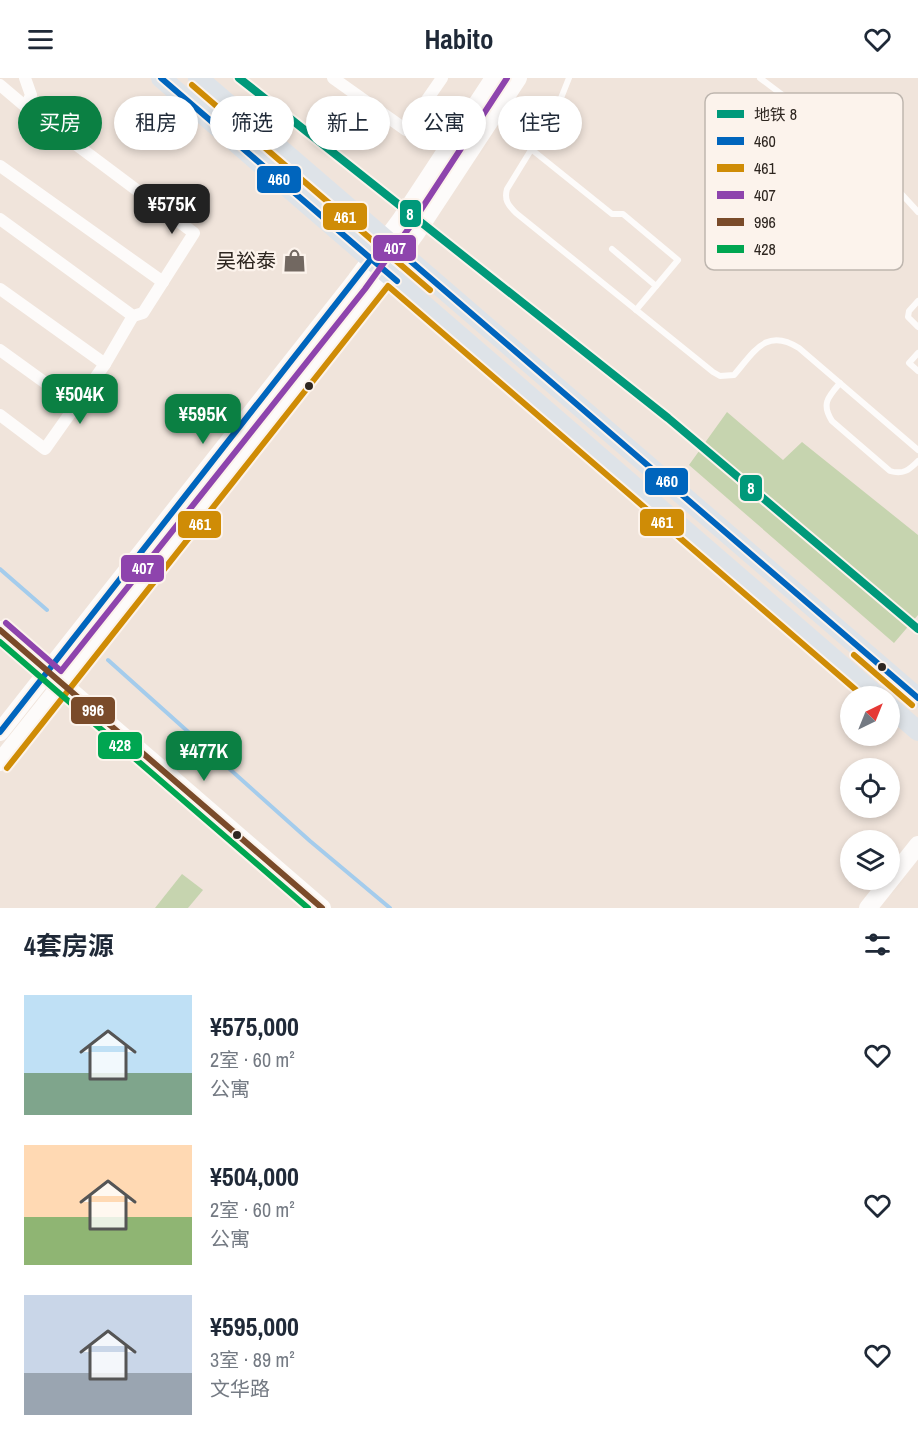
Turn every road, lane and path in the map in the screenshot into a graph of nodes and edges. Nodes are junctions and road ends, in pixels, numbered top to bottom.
1 (25, 78) edge
2 (161, 78) edge
3 (198, 78) edge
4 (333, 78) edge
5 (442, 78) edge
6 (494, 78) edge
7 (518, 78) edge
8 (569, 78) edge
9 (760, 78) edge
10 (0, 85) edge
11 (779, 93) edge
12 (31, 96) edge
13 (506, 96) edge
14 (562, 96) edge
15 (18, 100) edge
16 (498, 108) edge
17 (83, 150) edge
18 (530, 150) edge
19 (532, 150) edge
20 (0, 166) edge
21 (903, 195) edge
22 (918, 212) edge
23 (0, 219) edge
24 (386, 240) junction
25 (612, 249) dead end
26 (401, 253) junction
27 (372, 259) junction
28 (387, 273) junction
29 (163, 282) junction
30 (656, 286) junction
31 (0, 289) edge
32 (918, 300) edge
33 (636, 310) junction
34 (133, 316) junction
35 (918, 327) edge
36 (0, 350) edge
37 (918, 354) edge
38 (105, 364) junction
39 (918, 371) edge
40 (840, 383) junction
41 (76, 405) junction
42 (0, 415) edge
43 (918, 450) edge
44 (918, 460) edge
45 (0, 630) edge
46 (48, 671) junction
47 (62, 684) junction
48 (865, 686) edge
49 (918, 699) edge
50 (900, 715) edge
51 (918, 731) edge
52 (0, 732) edge
53 (0, 762) edge
54 (918, 845) edge
55 (322, 908) edge
56 (868, 908) edge

1 - 12 street
2 - 27 main road
3 - 24 main road
4 - 5 street
6 - 24 street
7 - 13 street
8 - 14 lane
9 - 11 lane
10 - 15 street
16 - 26 street
17 - 29 street
18 - 33 lane
19 - 30 lane
20 - 29 street
21 - 22 lane
23 - 34 street
24 - 26 main road
24 - 27 street
25 - 30 lane
26 - 28 street
26 - 49 main road
27 - 28 main road
27 - 46 street
28 - 47 street
28 - 48 main road
29 - 34 street
30 - 33 lane
31 - 38 street
32 - 35 lane
33 - 40 lane
34 - 38 street
36 - 41 street
37 - 39 lane
38 - 41 street
40 - 43 lane
40 - 44 lane
41 - 42 street
45 - 46 street
46 - 47 street
46 - 52 street
47 - 53 street
47 - 55 street
50 - 51 main road
54 - 56 street

